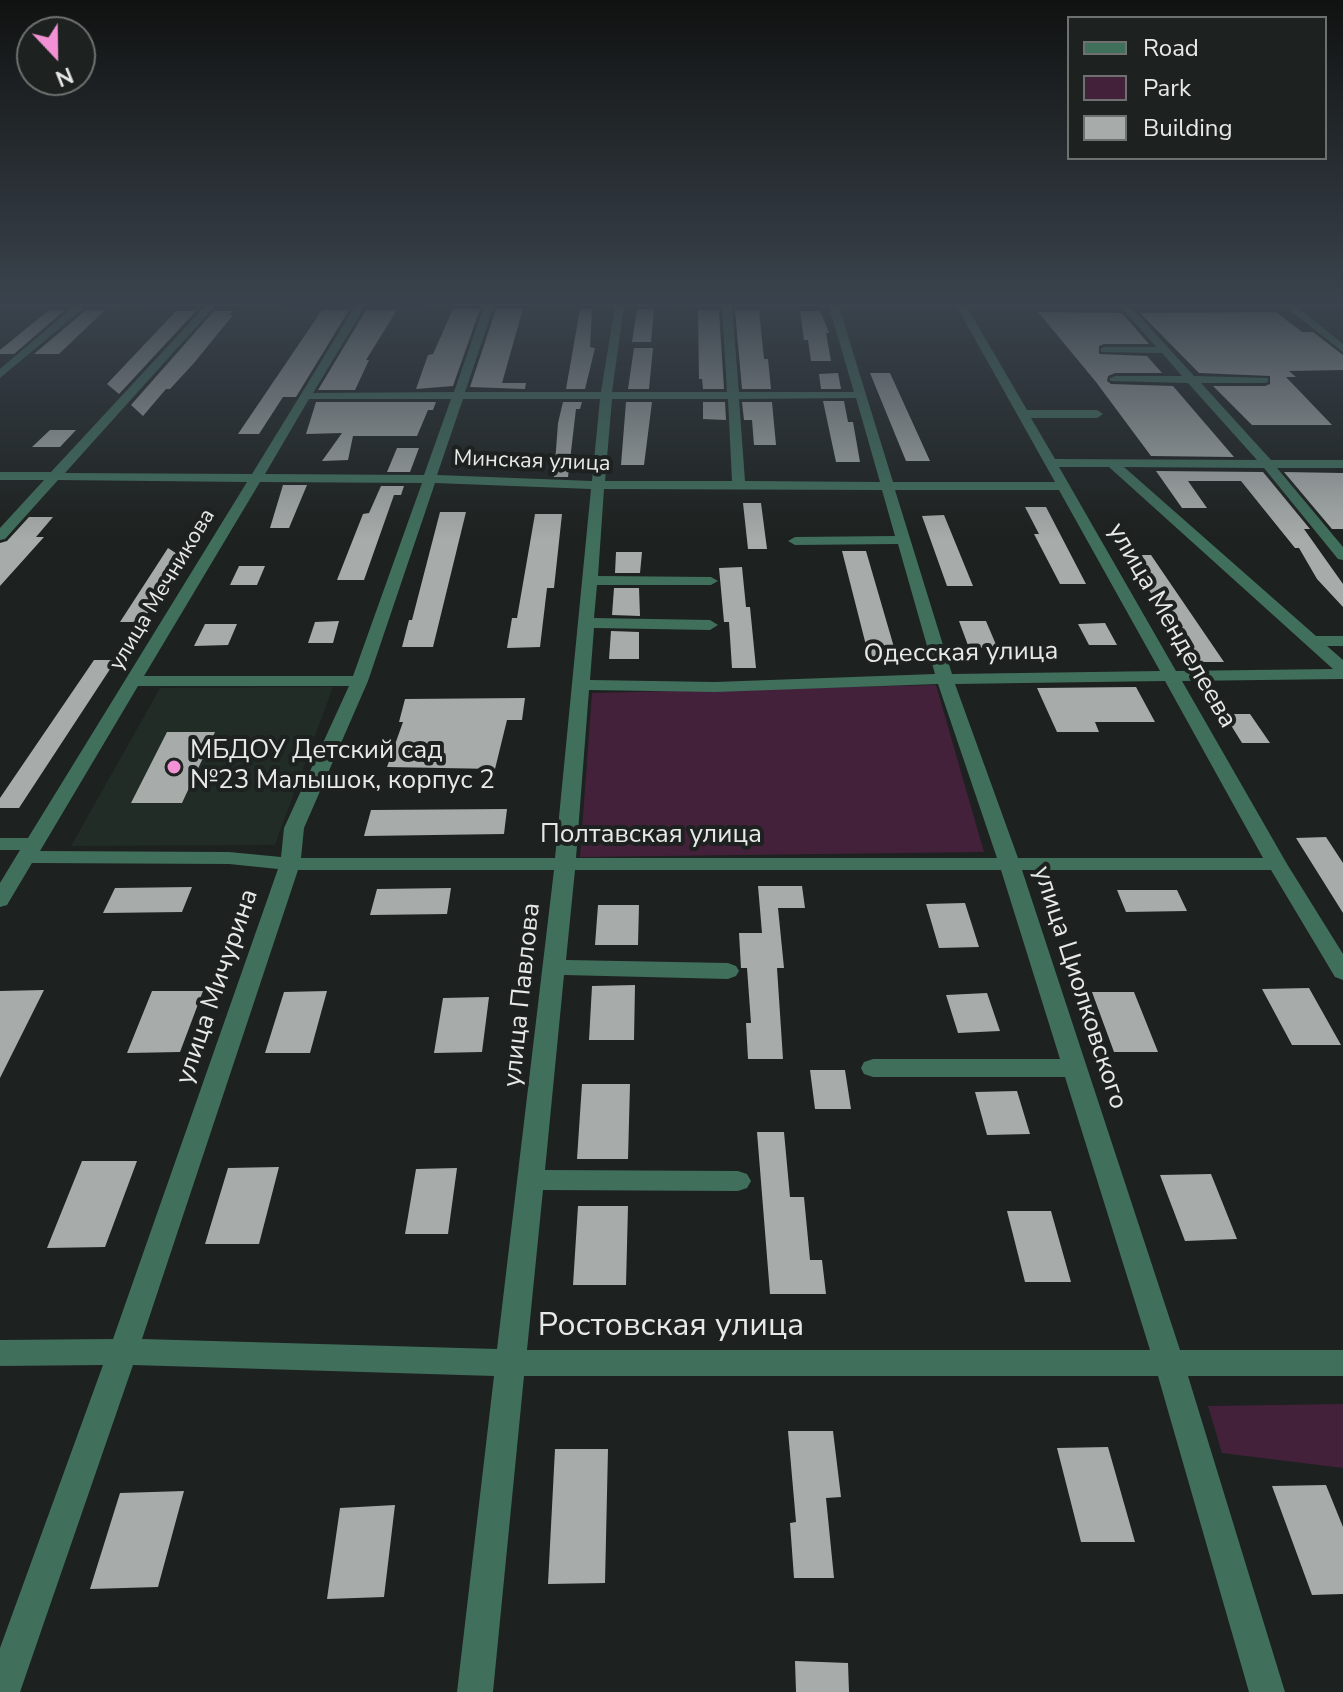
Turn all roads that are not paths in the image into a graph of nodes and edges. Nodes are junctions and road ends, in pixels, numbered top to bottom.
1 (141, 382) edge
2 (313, 382) edge
3 (461, 382) edge
4 (608, 382) edge
5 (734, 382) edge
6 (857, 382) edge
7 (1005, 382) edge
8 (1194, 382) edge
9 (735, 395) junction
10 (861, 395) junction
11 (304, 396) junction
12 (456, 396) junction
13 (606, 396) junction
14 (1023, 414) junction
15 (1097, 414) dead end
16 (1111, 462) junction
17 (1266, 462) junction
18 (1051, 463) junction
19 (1343, 464) edge
20 (0, 476) edge
21 (54, 477) junction
22 (257, 478) junction
23 (428, 479) junction
24 (739, 484) junction
25 (599, 485) junction
26 (887, 485) junction
27 (1064, 486) junction
28 (0, 536) edge
29 (903, 540) junction
30 (795, 541) dead end
31 (1343, 556) edge
32 (590, 580) junction
33 (711, 581) dead end
34 (585, 623) junction
35 (710, 625) dead end
36 (1314, 641) junction
37 (1343, 641) edge
38 (1343, 672) edge
39 (1173, 677) junction
40 (945, 679) junction
41 (133, 681) junction
42 (360, 681) junction
43 (579, 685) junction
44 (0, 844) edge
45 (30, 850) junction
46 (290, 864) junction
47 (565, 864) junction
48 (1277, 864) junction
49 (1010, 865) junction
50 (0, 900) edge
51 (554, 967) junction
52 (728, 971) dead end
53 (1343, 972) edge
54 (873, 1068) dead end
55 (1075, 1068) junction
56 (531, 1180) junction
57 (738, 1181) dead end
58 (123, 1352) junction
59 (0, 1353) edge
60 (512, 1363) junction
61 (1169, 1363) junction
62 (1343, 1363) edge
63 (2, 1692) edge
64 (475, 1692) edge
65 (1267, 1692) edge

1 - 21 street
2 - 11 street, улица Мечникова
3 - 12 street, улица Мичурина
4 - 13 street, улица Павлова
5 - 9 street
6 - 10 street, улица Циолковского
7 - 14 street, улица Менделеева
8 - 17 street
9 - 10 street
9 - 13 street
9 - 24 street
10 - 26 street, улица Циолковского
11 - 12 street
11 - 22 street, улица Мечникова
12 - 13 street
12 - 23 street, улица Мичурина
13 - 25 street, улица Павлова
14 - 15 street
14 - 18 street, улица Менделеева
16 - 17 street
16 - 18 street
16 - 36 street
17 - 19 street
17 - 31 street
18 - 27 street, улица Менделеева
20 - 21 street, Минская улица
21 - 22 street, Минская улица
21 - 28 street
22 - 23 street, Минская улица
22 - 41 street, улица Мечникова
23 - 25 street, Минская улица
23 - 42 street, улица Мичурина
24 - 25 street, Минская улица
24 - 26 street, Минская улица
25 - 32 street, улица Павлова
26 - 27 street, Минская улица
26 - 29 street, улица Циолковского
27 - 39 street, улица Менделеева
29 - 30 street
29 - 40 street, улица Циолковского
32 - 33 street
32 - 34 street, улица Павлова
34 - 35 street
34 - 43 street, улица Павлова
36 - 37 street
36 - 38 street
38 - 39 street, Одесская улица
39 - 40 street, Одесская улица
39 - 48 street, улица Менделеева
40 - 43 street, Одесская улица
40 - 49 street, улица Циолковского
41 - 42 street
41 - 45 street, улица Мечникова
42 - 46 street, улица Мичурина
43 - 47 street, улица Павлова
44 - 45 street, Полтавская улица
45 - 46 street, Полтавская улица
45 - 50 street, улица Мечникова
46 - 47 street, Полтавская улица
46 - 58 street, улица Мичурина
47 - 49 street, Полтавская улица
47 - 51 street, улица Павлова
48 - 49 street, Полтавская улица
48 - 53 street, улица Менделеева
49 - 55 street, улица Циолковского
51 - 52 street
51 - 56 street, улица Павлова
54 - 55 street
55 - 61 street, улица Циолковского
56 - 57 street
56 - 60 street, улица Павлова
58 - 59 street, Ростовская улица
58 - 60 street, Ростовская улица
58 - 63 street, улица Мичурина
60 - 61 street, Ростовская улица
60 - 64 street, улица Павлова
61 - 62 street, Ростовская улица
61 - 65 street, улица Циолковского

